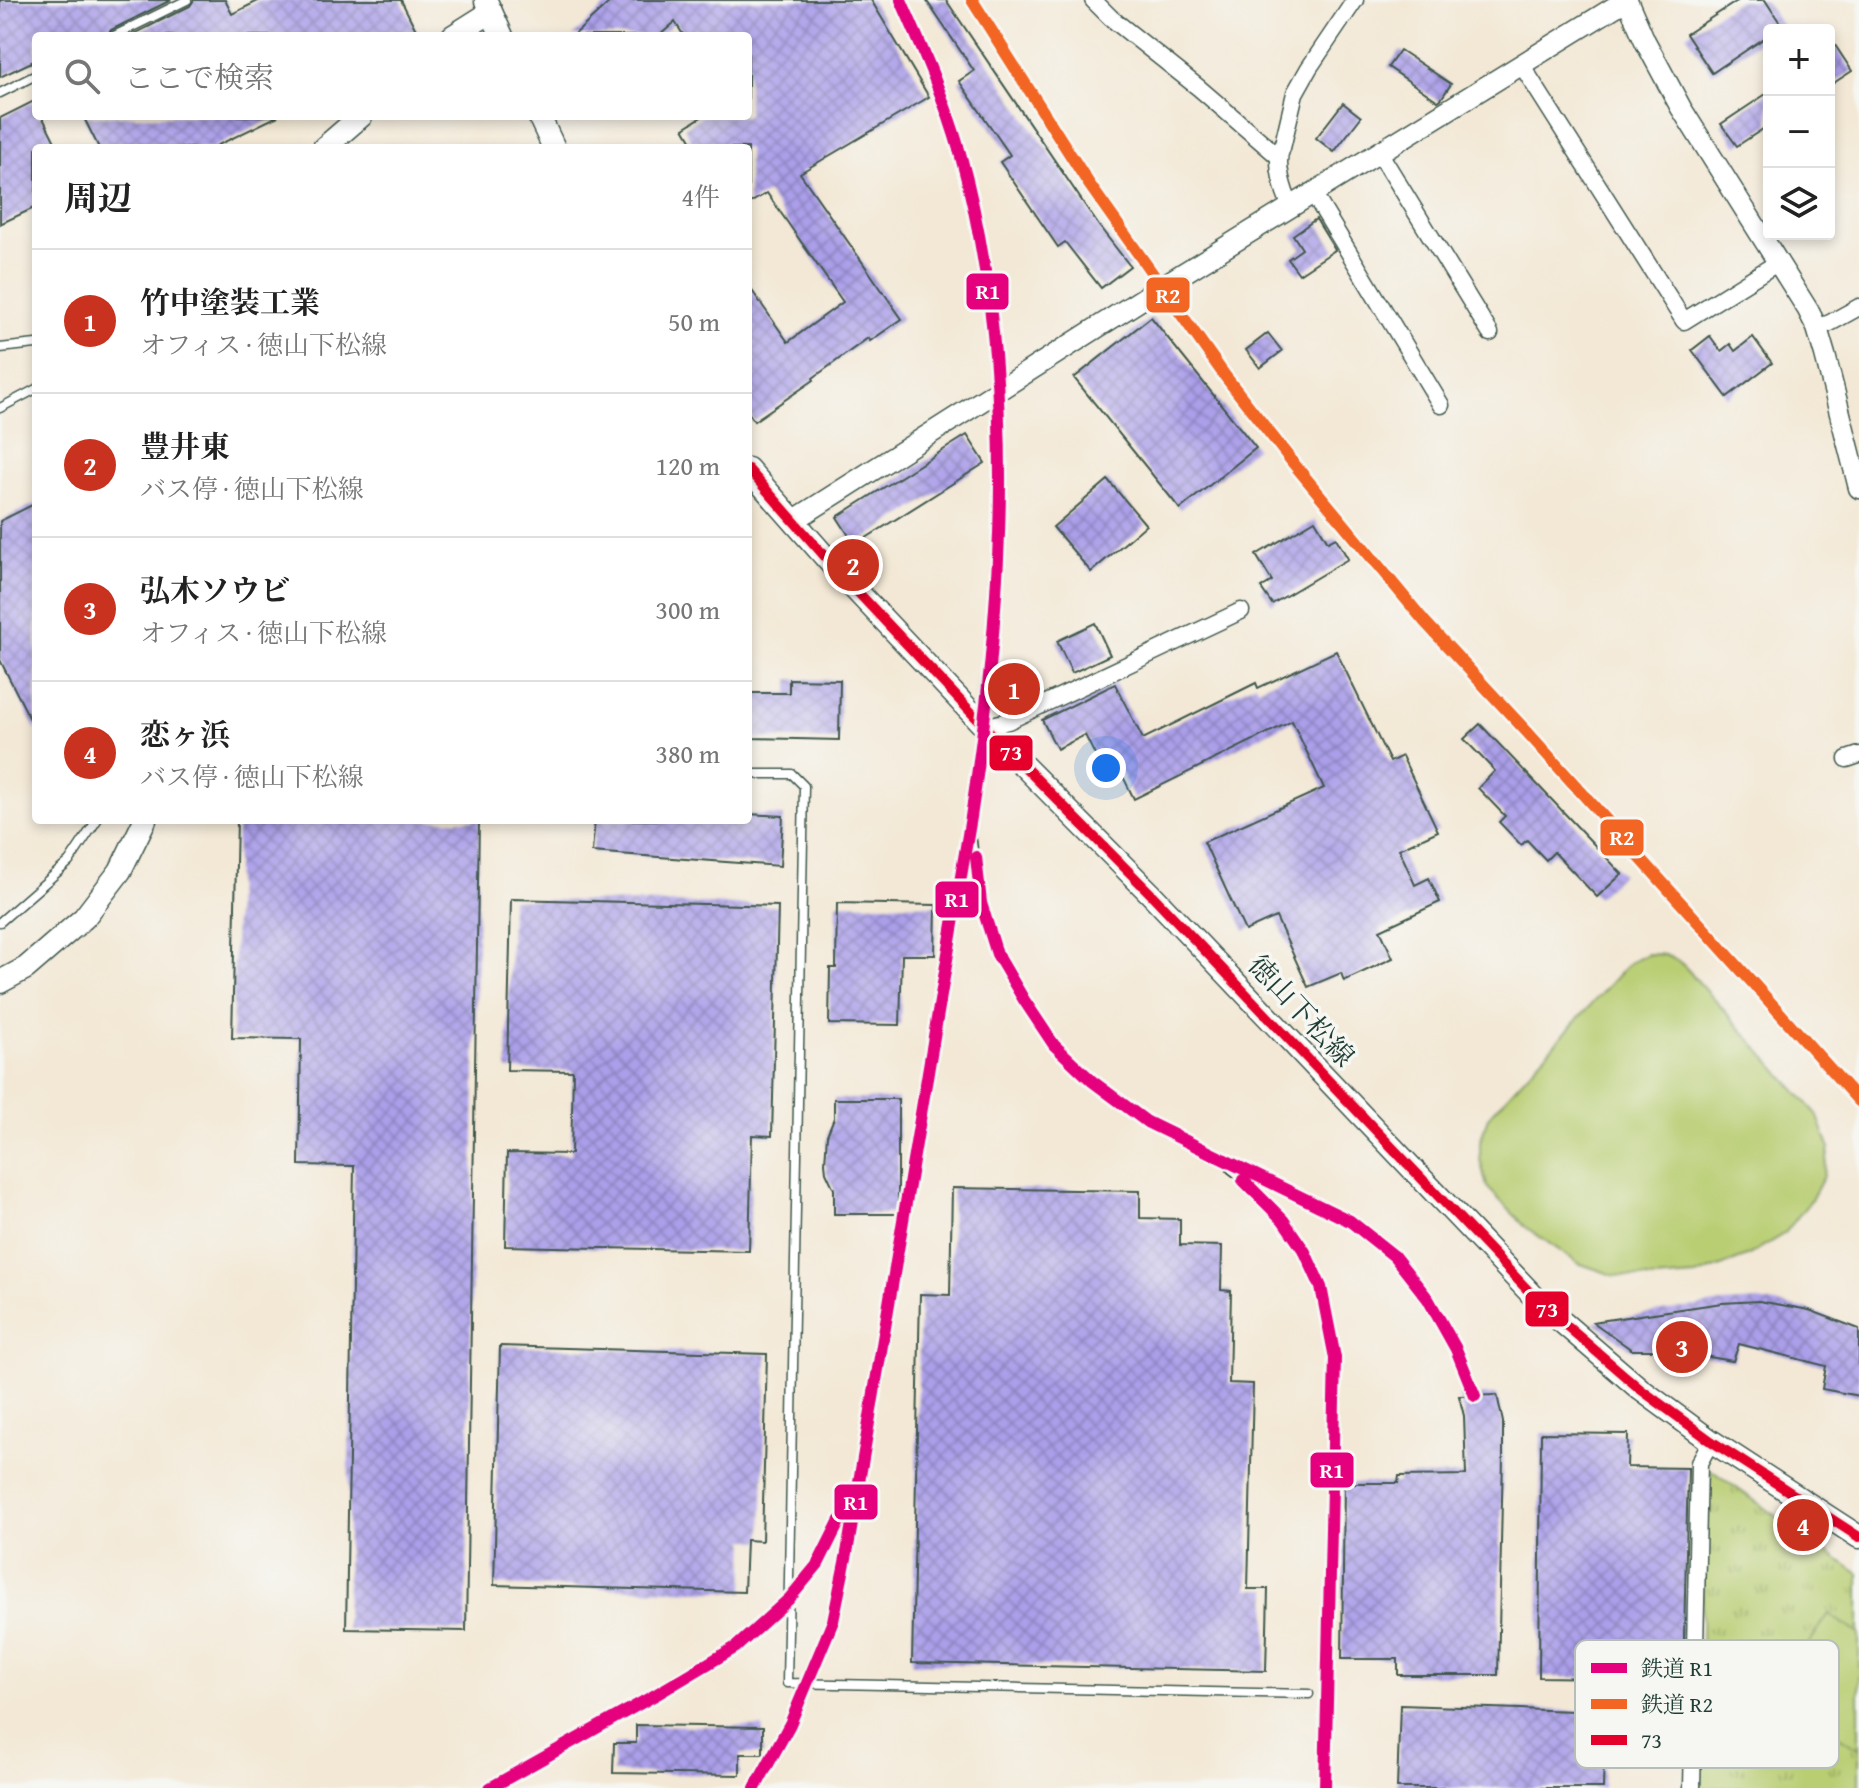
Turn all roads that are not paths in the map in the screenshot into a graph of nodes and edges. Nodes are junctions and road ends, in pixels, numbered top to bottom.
1 (187, 0) edge
2 (1093, 0) edge
3 (1355, 0) edge
4 (1627, 0) edge
5 (488, 6) edge
6 (122, 32) edge
7 (458, 32) edge
8 (500, 32) edge
9 (1521, 64) junction
10 (32, 77) edge
11 (0, 93) edge
12 (356, 120) edge
13 (541, 120) edge
14 (329, 144) edge
15 (552, 144) edge
16 (1379, 152) junction
17 (1278, 156) junction
18 (1313, 193) junction
19 (1291, 207) junction
20 (1777, 263) junction
21 (1859, 307) edge
22 (1817, 328) junction
23 (1490, 333) dead end
24 (32, 344) edge
25 (0, 348) edge
26 (32, 391) edge
27 (1441, 405) dead end
28 (0, 408) edge
29 (752, 474) edge
30 (1859, 488) edge
31 (793, 521) junction
32 (1241, 611) dead end
33 (985, 727) junction
34 (752, 774) edge
35 (94, 824) edge
36 (143, 824) edge
37 (0, 922) edge
38 (0, 982) edge
39 (1711, 1441) junction
40 (1859, 1537) edge
41 (1695, 1640) edge
42 (1309, 1694) dead end
43 (1692, 1768) edge
44 (1692, 1788) edge

1 - 6 lane
2 - 17 street
3 - 17 street
4 - 9 street
4 - 20 street
5 - 7 main road
5 - 8 main road
9 - 16 street
9 - 20 street
10 - 11 lane
12 - 14 main road
13 - 15 main road
16 - 18 street
16 - 23 street
17 - 19 street
18 - 19 street
18 - 27 street
19 - 31 street
20 - 22 street
21 - 22 street
22 - 30 street
24 - 25 lane
26 - 28 lane
29 - 31 main road, 徳山下松線
31 - 33 main road, 徳山下松線
32 - 33 street
33 - 39 main road, 徳山下松線
34 - 42 lane
35 - 37 lane
36 - 38 main road
39 - 40 main road, 徳山下松線
39 - 41 street
43 - 44 street

